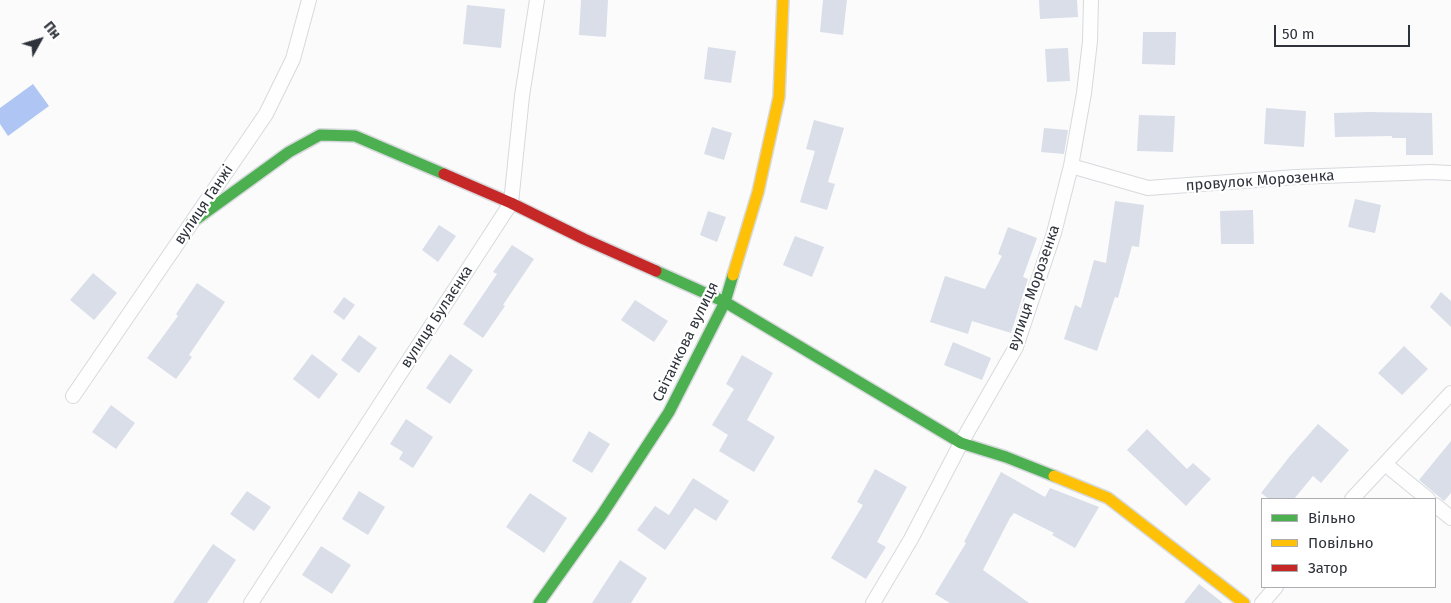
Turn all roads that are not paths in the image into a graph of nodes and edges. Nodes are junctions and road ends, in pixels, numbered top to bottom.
1 (309, 0) edge
2 (537, 0) edge
3 (783, 0) edge
4 (1091, 0) edge
5 (1071, 166) junction
6 (1451, 173) edge
7 (511, 203) junction
8 (191, 223) junction
9 (726, 302) junction
10 (1451, 393) edge
11 (73, 396) dead end
12 (961, 443) junction
13 (1385, 464) junction
14 (1353, 498) edge
15 (1427, 498) edge
16 (1436, 506) edge
17 (1451, 518) edge
18 (1275, 588) edge
19 (251, 603) edge
20 (539, 603) edge
21 (873, 603) edge
22 (1244, 603) edge
23 (1262, 603) edge

1 - 8 street, вулиця Ганжі
2 - 7 street, вулиця Булаєнка
3 - 9 street, Світанкова вулиця
4 - 5 street, вулиця Морозенка
5 - 6 street, провулок Морозенка
5 - 12 street, вулиця Морозенка
7 - 8 street
7 - 9 street
7 - 19 street, вулиця Булаєнка
8 - 11 street, вулиця Ганжі
9 - 12 street
9 - 20 street, Світанкова вулиця
10 - 13 street
12 - 21 street, вулиця Морозенка
12 - 22 street
13 - 14 street
13 - 15 street
16 - 17 street
18 - 23 street

